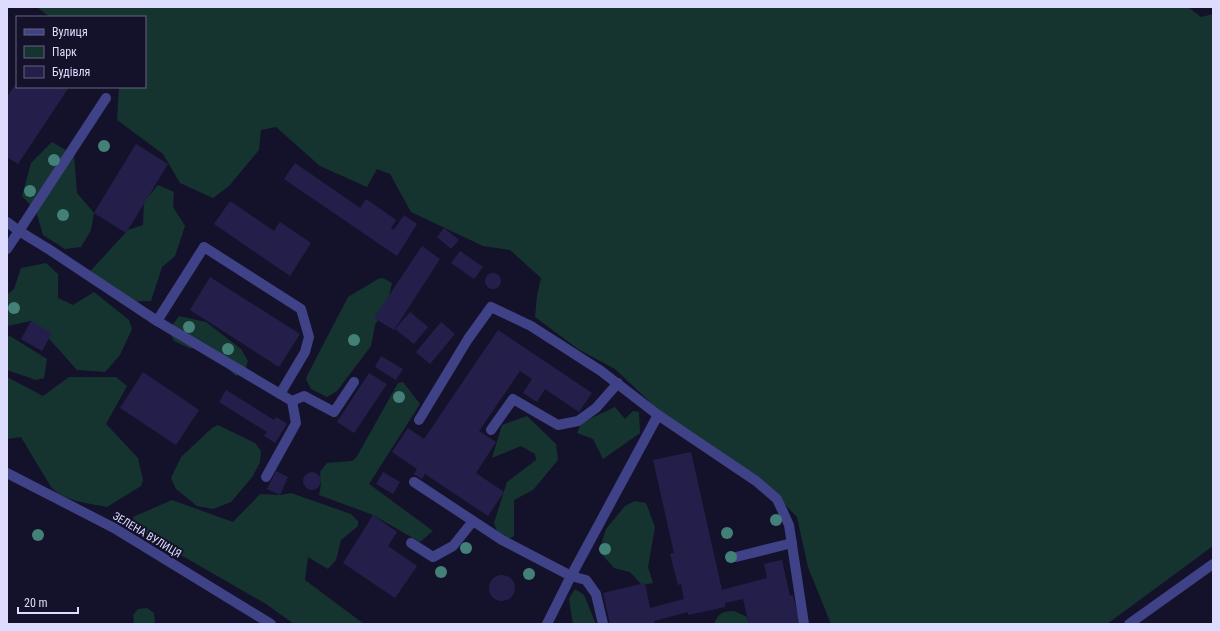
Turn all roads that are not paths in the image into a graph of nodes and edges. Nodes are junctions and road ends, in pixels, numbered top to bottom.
1 (106, 98) dead end
2 (7, 222) edge
3 (19, 231) junction
4 (7, 249) edge
5 (157, 321) junction
6 (354, 382) dead end
7 (618, 383) junction
8 (280, 394) junction
9 (292, 401) junction
10 (658, 414) junction
11 (419, 420) dead end
12 (491, 430) dead end
13 (7, 473) edge
14 (266, 477) dead end
15 (414, 482) dead end
16 (473, 520) junction
17 (410, 543) dead end
18 (792, 543) junction
19 (736, 557) dead end
20 (1213, 564) edge
21 (571, 576) junction
22 (271, 624) edge
23 (547, 624) edge
24 (603, 624) edge
25 (804, 624) edge
26 (1129, 624) edge

1 - 3 street
2 - 3 street
3 - 4 street
3 - 5 street
5 - 8 street
5 - 8 street
6 - 9 street
7 - 10 street
7 - 11 street
7 - 12 street
8 - 9 street
9 - 14 street
10 - 18 street
10 - 21 street
13 - 22 street, ЗЕЛЕНА ВУЛИЦЯ
15 - 16 street
16 - 17 street
16 - 21 street
18 - 19 street
18 - 25 street
20 - 26 street
21 - 23 street
21 - 24 street

